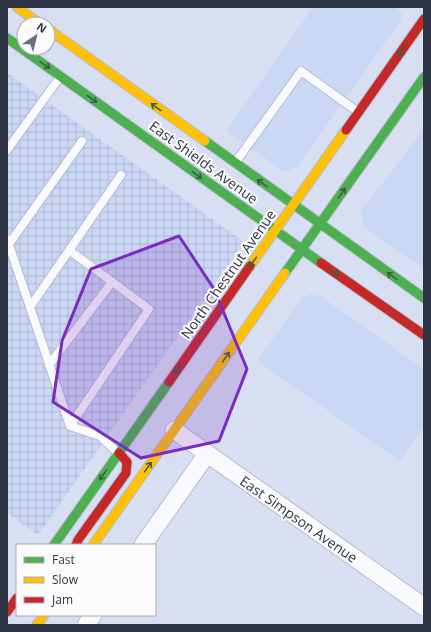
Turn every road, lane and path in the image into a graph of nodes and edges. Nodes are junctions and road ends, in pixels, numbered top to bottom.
1 (17, 7) edge
2 (29, 16) edge
3 (424, 19) edge
4 (56, 35) edge
5 (7, 38) edge
6 (60, 76) junction
7 (424, 77) edge
8 (359, 113) junction
9 (82, 141) dead end
10 (7, 150) edge
11 (235, 163) junction
12 (121, 175) dead end
13 (294, 205) junction
14 (320, 225) junction
15 (276, 230) junction
16 (8, 242) edge
17 (69, 250) junction
18 (302, 250) junction
19 (112, 282) junction
20 (424, 298) edge
21 (30, 306) junction
22 (424, 335) edge
23 (49, 365) junction
24 (70, 426) junction
25 (174, 430) junction
26 (119, 453) junction
27 (207, 454) junction
28 (55, 544) edge
29 (76, 544) edge
30 (94, 544) edge
31 (144, 544) edge
32 (16, 599) edge
33 (424, 607) edge
34 (7, 612) edge
35 (43, 616) edge
36 (37, 625) edge

1 - 2 main road
3 -> 8 main road, North Chestnut Avenue
11 -> 4 main road, East Shields Avenue
5 -> 6 main road, East Shields Avenue
6 - 10 lane
6 -> 15 main road, East Shields Avenue
14 -> 7 main road
8 - 11 lane
8 - 13 main road, North Chestnut Avenue
9 - 16 lane
13 -> 11 main road, East Shields Avenue
12 - 17 lane
13 - 14 main road, East Shields Avenue
13 - 15 main road, North Chestnut Avenue
14 - 18 main road
20 -> 14 main road, East Shields Avenue
15 - 18 main road, East Shields Avenue
15 -> 26 main road, North Chestnut Avenue
16 - 21 lane
17 - 19 lane
17 - 21 lane
18 -> 22 main road, East Shields Avenue
25 -> 18 main road
19 - 23 lane
19 - 24 lane
21 - 23 lane
23 - 24 lane
24 - 26 lane
25 - 27 street, East Simpson Avenue
30 -> 25 main road
26 -> 28 main road, North Chestnut Avenue
26 - 29 main road
27 - 31 street
27 - 33 street, East Simpson Avenue
32 - 34 main road
35 - 36 main road

